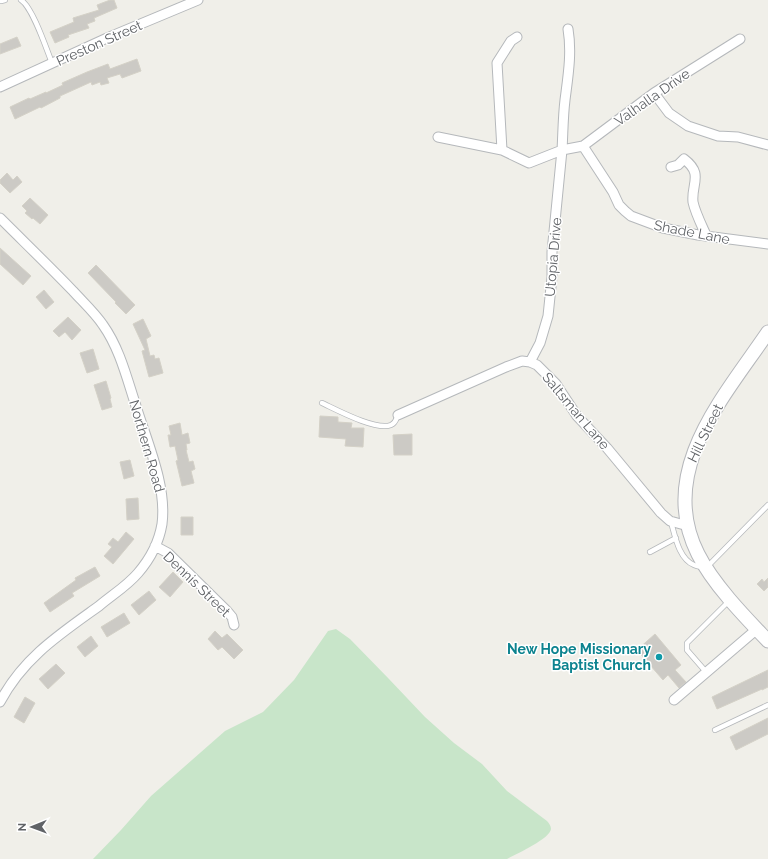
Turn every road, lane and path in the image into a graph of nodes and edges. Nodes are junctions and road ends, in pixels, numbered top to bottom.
1 (21, 0) edge
2 (198, 0) edge
3 (568, 29) dead end
4 (517, 37) dead end
5 (740, 38) dead end
6 (52, 63) junction
7 (0, 87) edge
8 (654, 93) junction
9 (438, 137) dead end
10 (768, 145) edge
11 (583, 146) junction
12 (502, 150) junction
13 (562, 150) junction
14 (671, 167) dead end
15 (0, 218) edge
16 (706, 235) junction
17 (768, 244) edge
18 (768, 332) edge
19 (530, 362) junction
20 (322, 403) dead end
21 (398, 415) joint
22 (768, 505) edge
23 (670, 521) junction
24 (688, 526) junction
25 (676, 538) junction
26 (155, 546) junction
27 (650, 552) dead end
28 (706, 568) junction
29 (731, 600) junction
30 (234, 625) dead end
31 (756, 629) junction
32 (768, 641) edge
33 (707, 672) junction
34 (674, 700) dead end
35 (0, 702) edge
36 (768, 705) edge
37 (715, 730) dead end

1 - 6 lane
2 - 6 street, Preston Street
3 - 13 street
4 - 12 street
5 - 8 street, Valhalla Drive
6 - 7 street, Preston Street
8 - 10 street
8 - 11 street, Valhalla Drive
9 - 12 street, Valhalla Drive
11 - 13 street, Valhalla Drive
11 - 16 street, Shade Lane
12 - 13 street, Valhalla Drive
13 - 19 street, Utopia Drive
14 - 16 street
15 - 26 street, Northern Road
16 - 17 street, Shade Lane
18 - 24 street, Hill Street
19 - 21 street, Saltsman Lane
19 - 23 street, Saltsman Lane
20 - 21 lane
22 - 28 lane
23 - 24 street, Saltsman Lane
23 - 25 lane
24 - 28 street, Hill Street
25 - 27 lane
25 - 28 lane
26 - 30 street, Dennis Street
26 - 35 street, Northern Road
28 - 29 street, Hill Street
29 - 31 street, Hill Street
29 - 33 lane
31 - 32 street, Hill Street
31 - 33 street
33 - 34 street
36 - 37 lane

